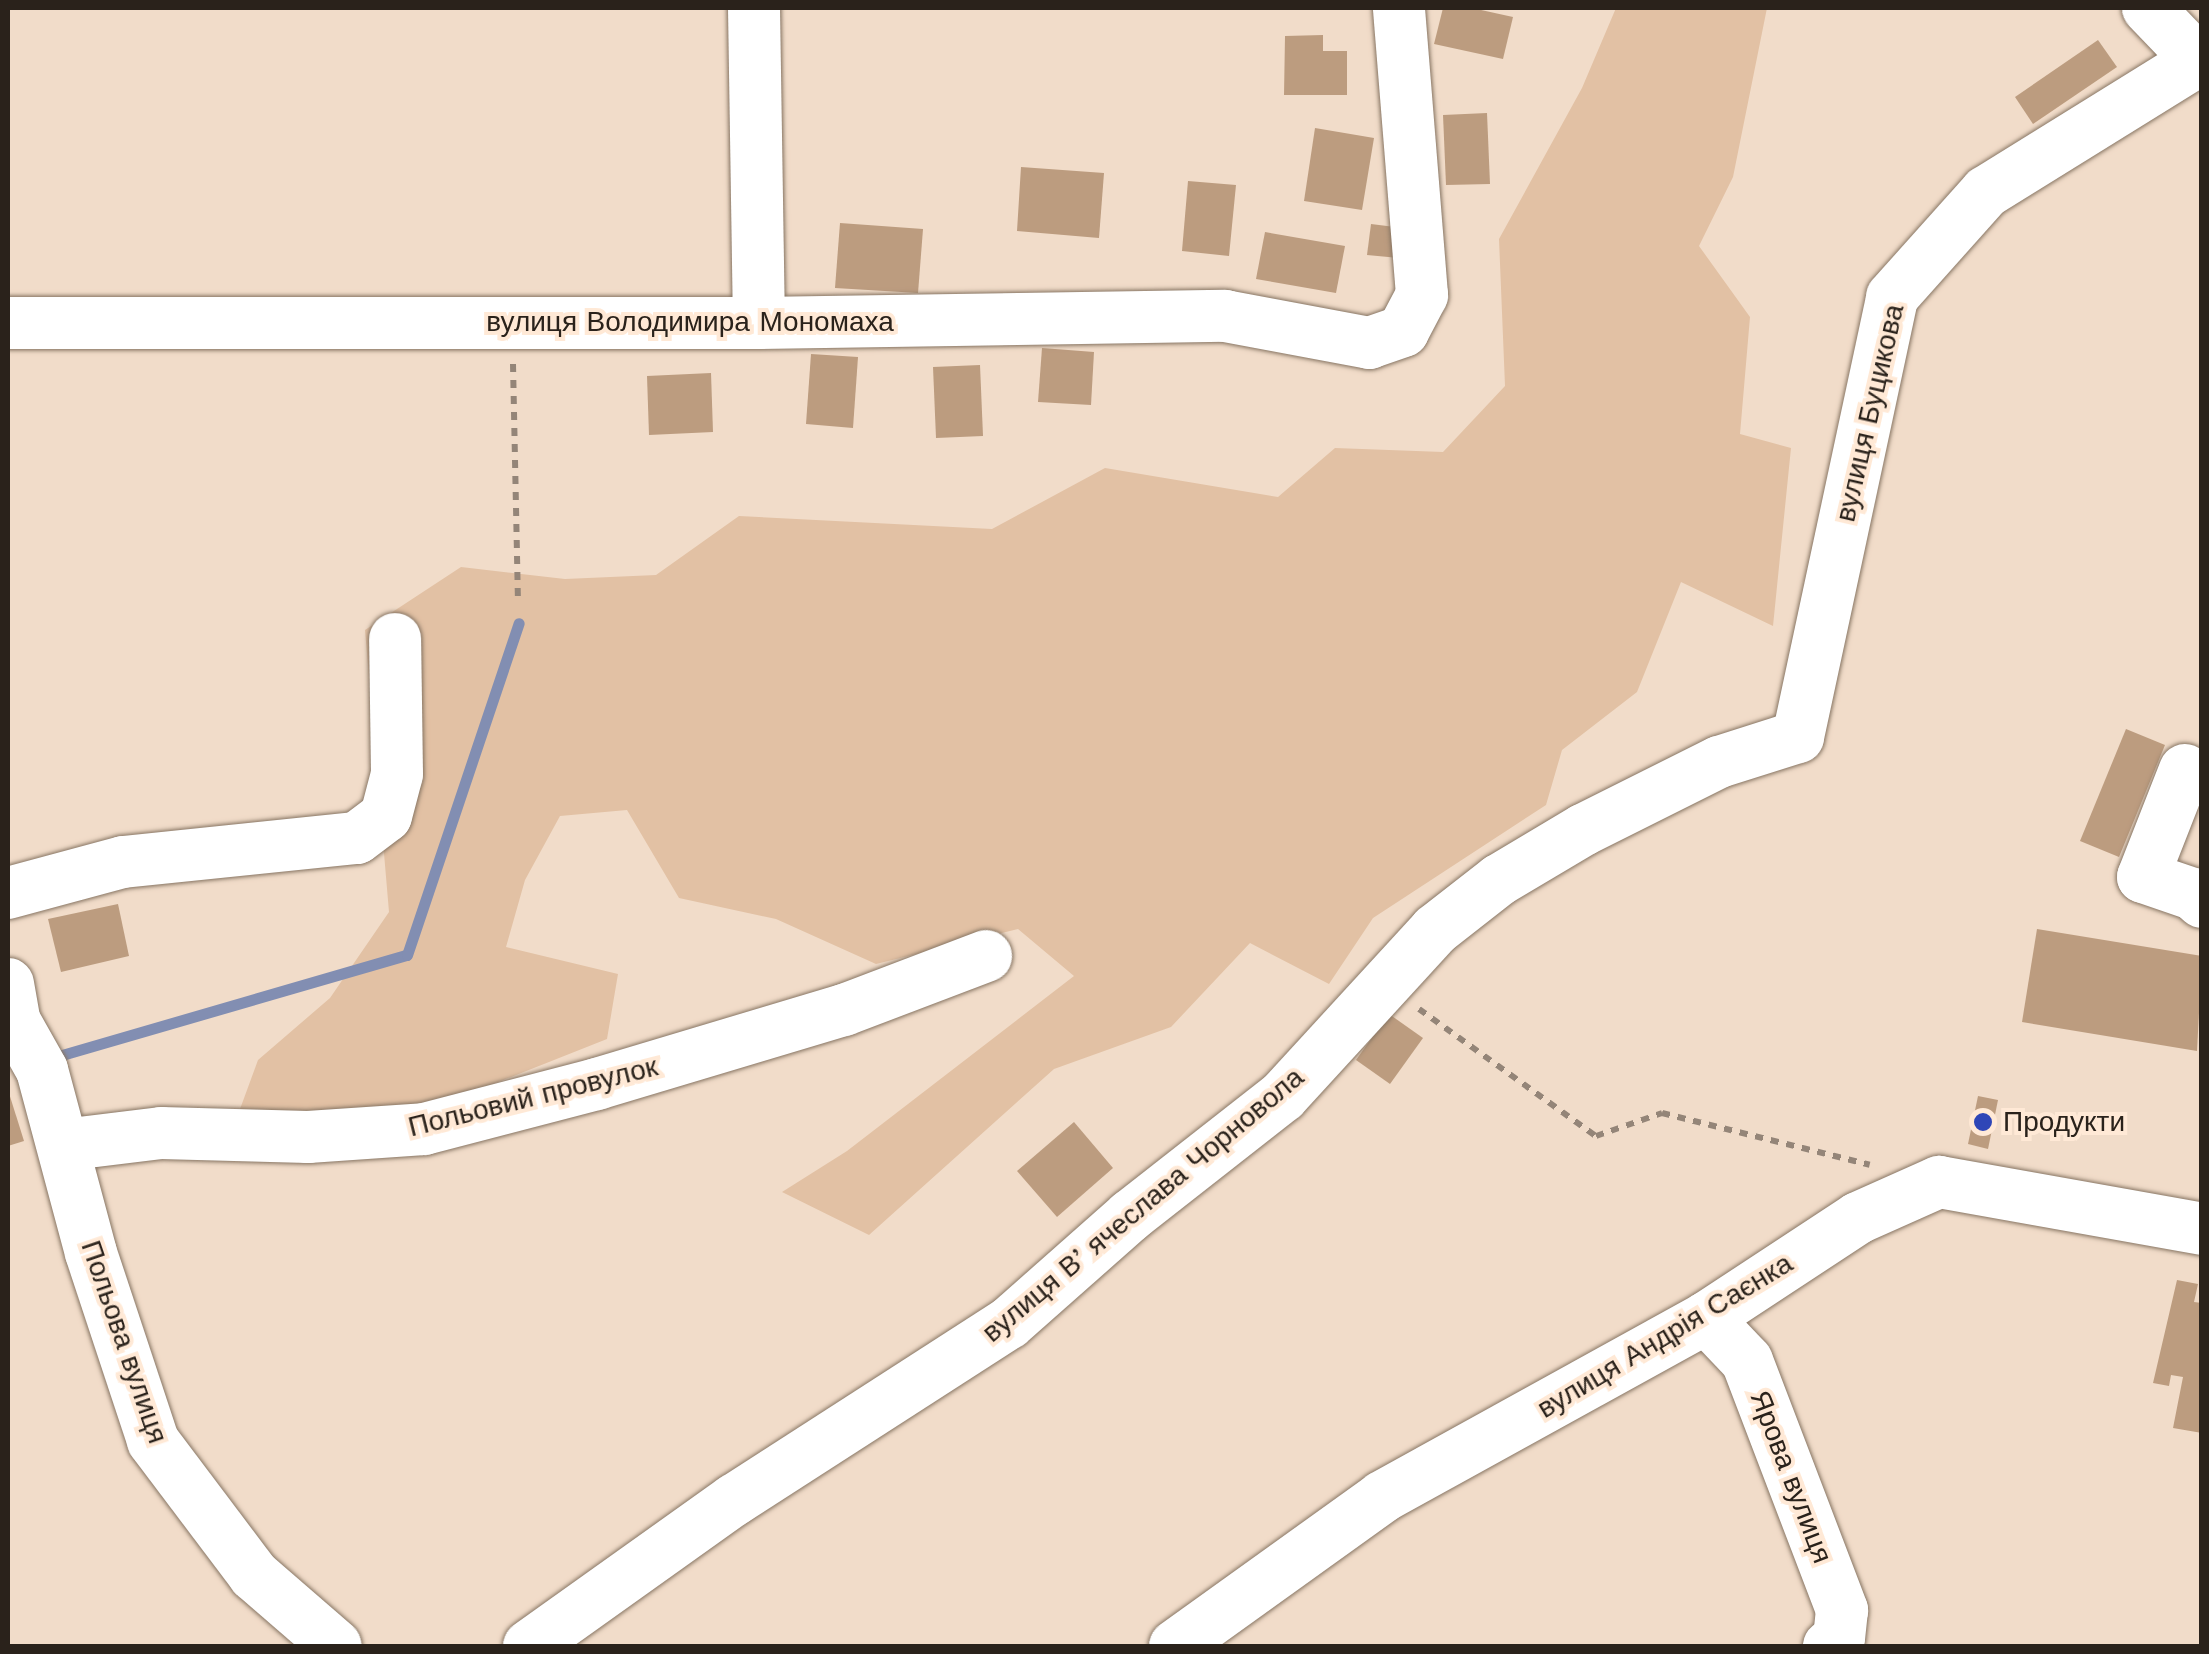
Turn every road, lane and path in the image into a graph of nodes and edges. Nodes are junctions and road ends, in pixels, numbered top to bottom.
1 (754, 8) edge
2 (1399, 8) edge
3 (2148, 8) edge
4 (2200, 59) edge
5 (8, 323) edge
6 (512, 323) junction
7 (759, 323) junction
8 (518, 604) dead end
9 (395, 639) dead end
10 (1798, 737) joint
11 (2185, 770) dead end
12 (8, 894) edge
13 (2202, 902) edge
14 (986, 956) dead end
15 (1386, 985) junction
16 (10, 1010) edge
17 (63, 1145) junction
18 (1939, 1182) junction
19 (2202, 1228) edge
20 (1706, 1318) junction
21 (336, 1646) edge
22 (529, 1646) edge
23 (1175, 1646) edge
24 (1829, 1646) edge

1 - 7 street
2 - 7 street, вулиця Володимира Мономаха
3 - 4 street
4 - 10 street, вулиця Буцикова
5 - 6 street, вулиця Володимира Мономаха
6 - 7 street, вулиця Володимира Мономаха
6 - 8 path
9 - 12 street
10 - 15 street, вулиця Вʼячеслава Чорновола
11 - 13 street
14 - 17 street, Польовий провулок
15 - 18 path
15 - 22 street, вулиця Вʼячеслава Чорновола
16 - 17 street, Польова вулиця
17 - 21 street, Польова вулиця
18 - 19 street
18 - 20 street, вулиця Андрія Саєнка
20 - 23 street, вулиця Андрія Саєнка
20 - 24 street, Ярова вулиця

